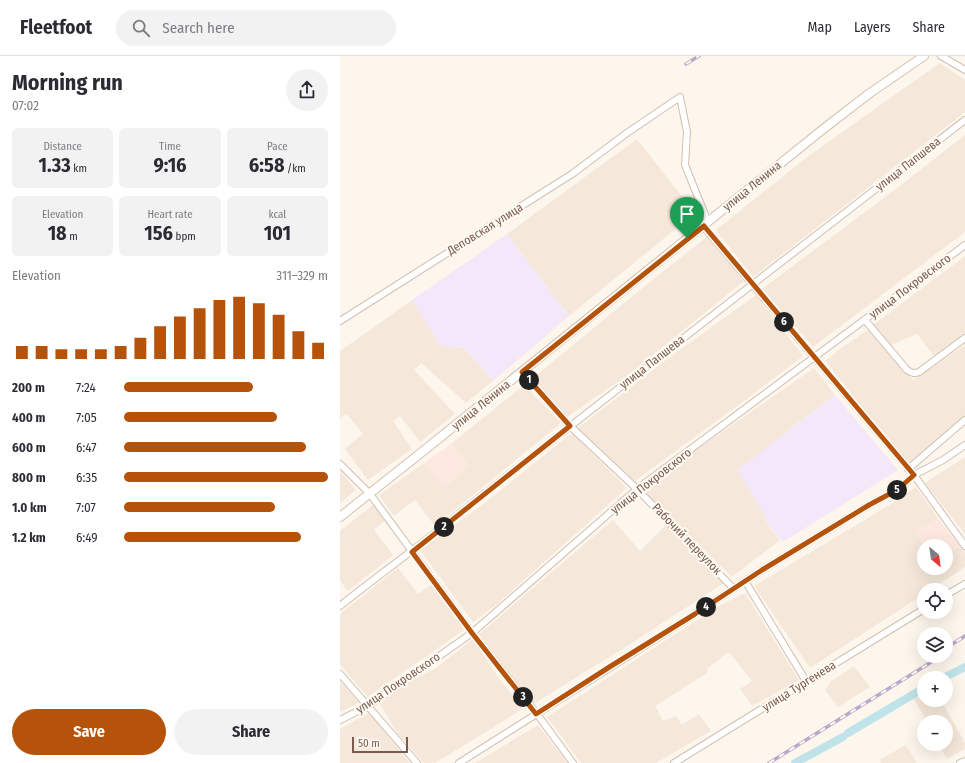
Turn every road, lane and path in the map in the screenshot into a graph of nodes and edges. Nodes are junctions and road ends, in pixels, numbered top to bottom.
1 (924, 56) edge
2 (941, 56) edge
3 (965, 70) edge
4 (965, 120) edge
5 (706, 224) junction
6 (965, 245) edge
7 (753, 284) junction
8 (865, 320) junction
9 (340, 321) edge
10 (965, 338) edge
11 (813, 357) junction
12 (522, 372) junction
13 (965, 420) edge
14 (570, 426) junction
15 (965, 445) edge
16 (340, 464) edge
17 (908, 469) junction
18 (914, 475) junction
19 (638, 489) junction
20 (370, 494) junction
21 (340, 517) edge
22 (965, 546) edge
23 (412, 552) junction
24 (745, 581) junction
25 (965, 584) edge
26 (734, 588) junction
27 (953, 591) edge
28 (340, 606) edge
29 (917, 613) edge
30 (472, 633) junction
31 (340, 674) edge
32 (806, 682) junction
33 (368, 706) junction
34 (536, 714) junction
35 (340, 720) edge
36 (965, 761) edge
37 (417, 763) edge
38 (459, 763) edge
39 (573, 763) edge
40 (674, 763) edge
41 (960, 763) edge

1 - 5 main road, улица Ленина
2 - 3 street
4 - 7 street, улица Папшева
5 - 7 street
5 - 9 street, Деповская улица
5 - 12 main road, улица Ленина
6 - 8 street, улица Покровского
7 - 11 street
7 - 14 street, улица Папшева
8 - 10 street
8 - 11 street, улица Покровского
11 - 17 street
11 - 19 street, улица Покровского
12 - 14 street, Рабочий переулок
12 - 20 main road, улица Ленина
13 - 17 street
14 - 19 street, Рабочий переулок
14 - 23 street, улица Папшева
15 - 18 street
16 - 20 street
17 - 18 street
18 - 22 street
18 - 24 street
19 - 26 street, Рабочий переулок
19 - 30 street, улица Покровского
20 - 21 main road, улица Ленина
20 - 23 street
23 - 28 street, улица Папшева
23 - 30 street
24 - 26 street
24 - 32 street
25 - 27 street
26 - 34 street
29 - 32 street, улица Тургенева
30 - 33 street, улица Покровского
30 - 34 street
31 - 33 street
32 - 40 street, улица Тургенева
33 - 35 street, улица Покровского
33 - 37 street
34 - 38 street
34 - 39 street
36 - 41 street

